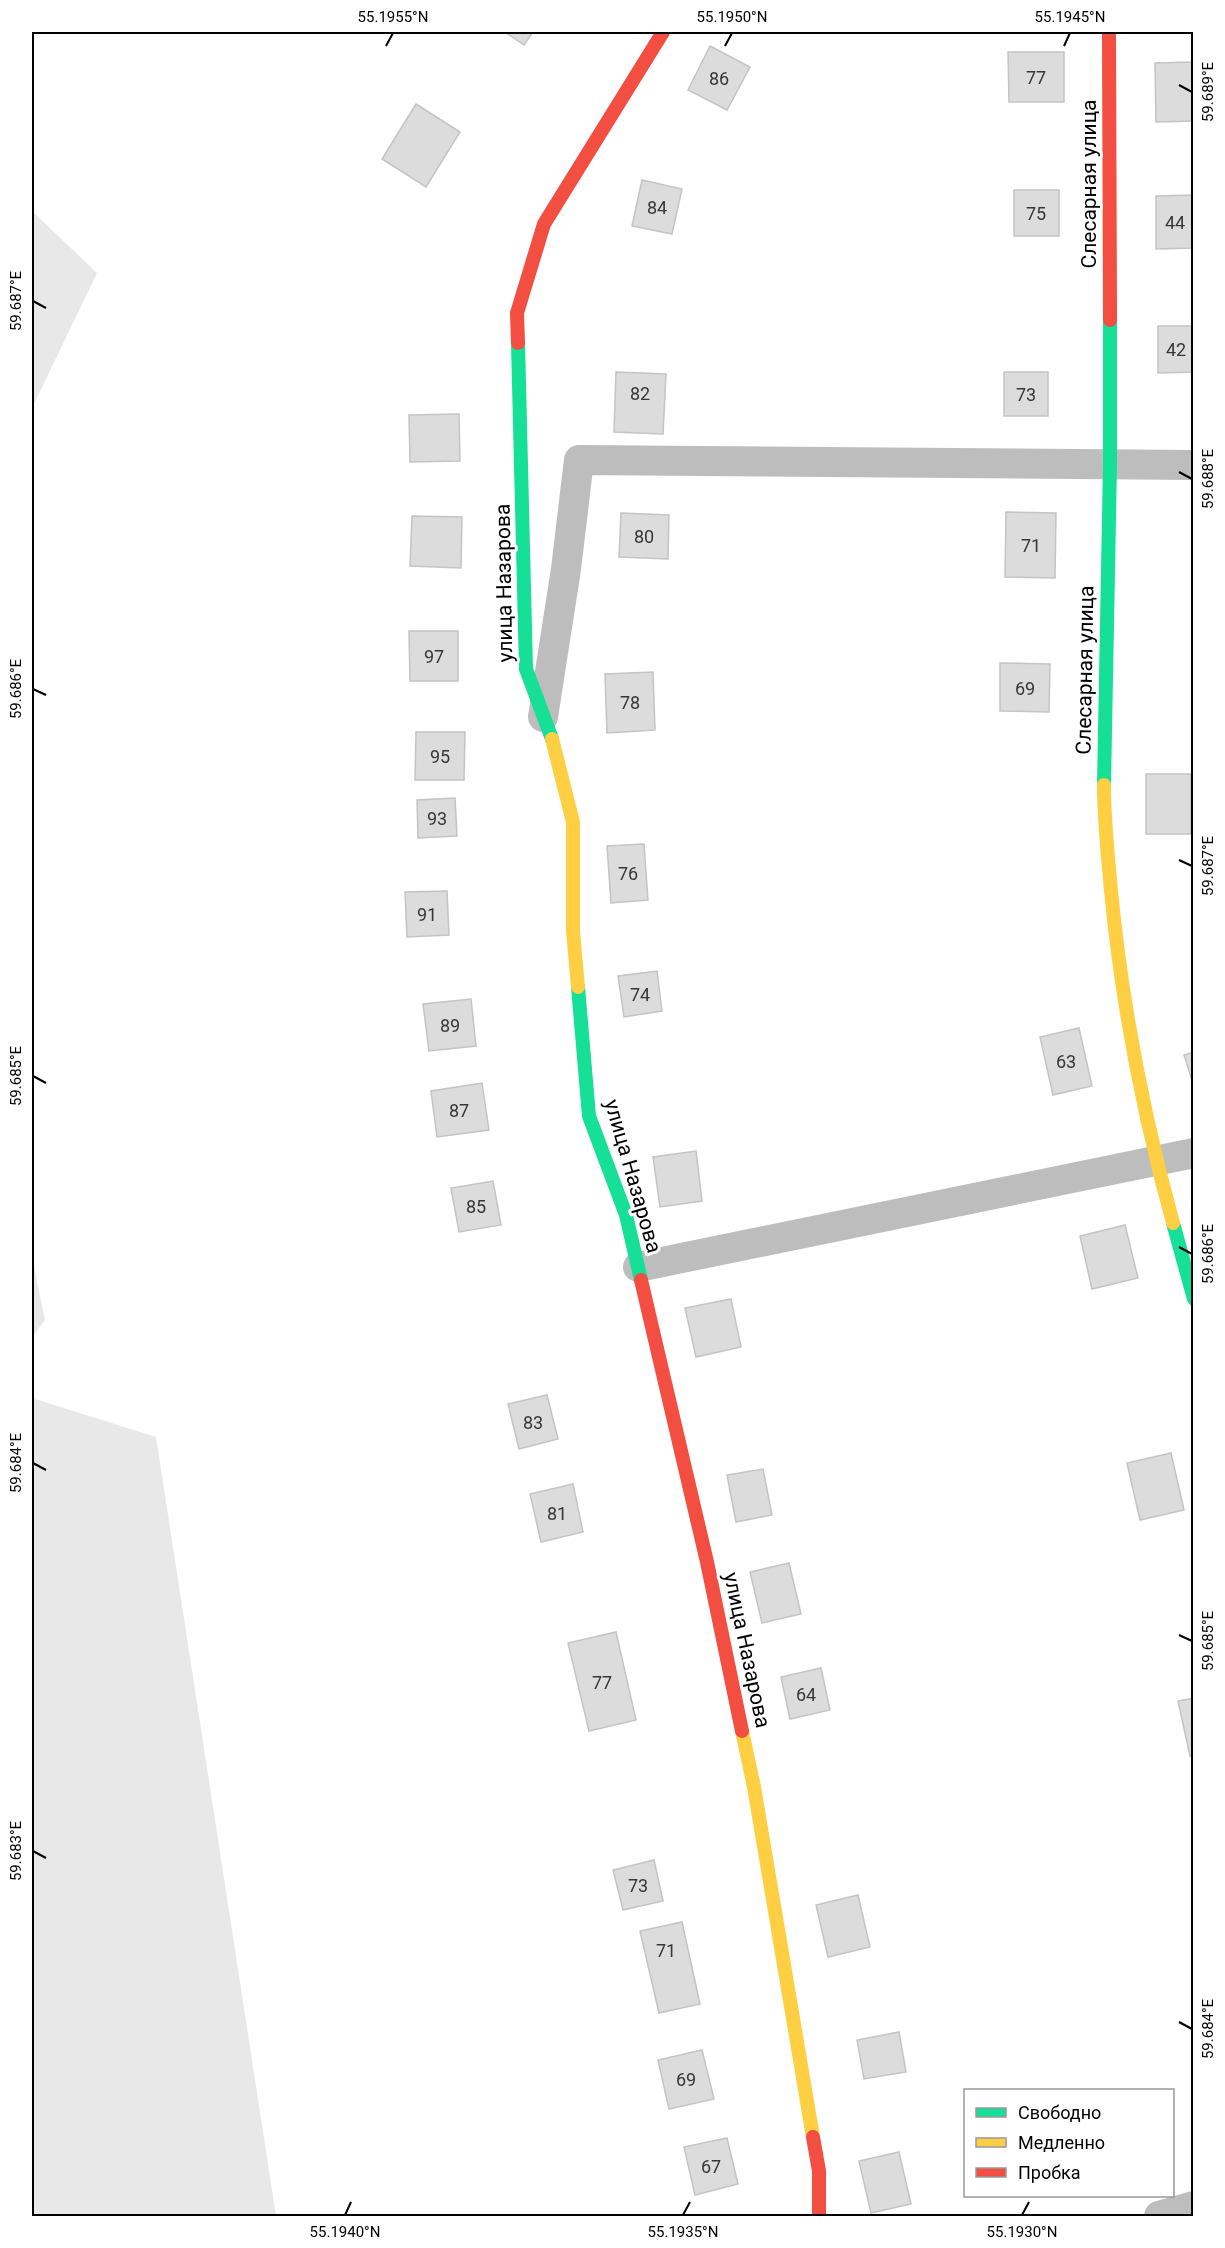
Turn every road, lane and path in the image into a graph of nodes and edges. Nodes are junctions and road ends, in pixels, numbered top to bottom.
1 (663, 32) edge
2 (1109, 32) edge
3 (1110, 465) junction
4 (1194, 465) edge
5 (543, 717) junction
6 (1194, 1153) edge
7 (1155, 1160) junction
8 (638, 1267) junction
9 (1194, 1299) edge
10 (1194, 2206) edge
11 (819, 2217) edge
12 (1159, 2217) edge

1 - 5 street, улица Назарова
2 - 3 street, Слесарная улица
3 - 4 street
3 - 5 street
3 - 7 street, Слесарная улица
5 - 8 street, улица Назарова
6 - 7 street
7 - 8 street
7 - 9 street, Слесарная улица
8 - 11 street, улица Назарова
10 - 12 street

